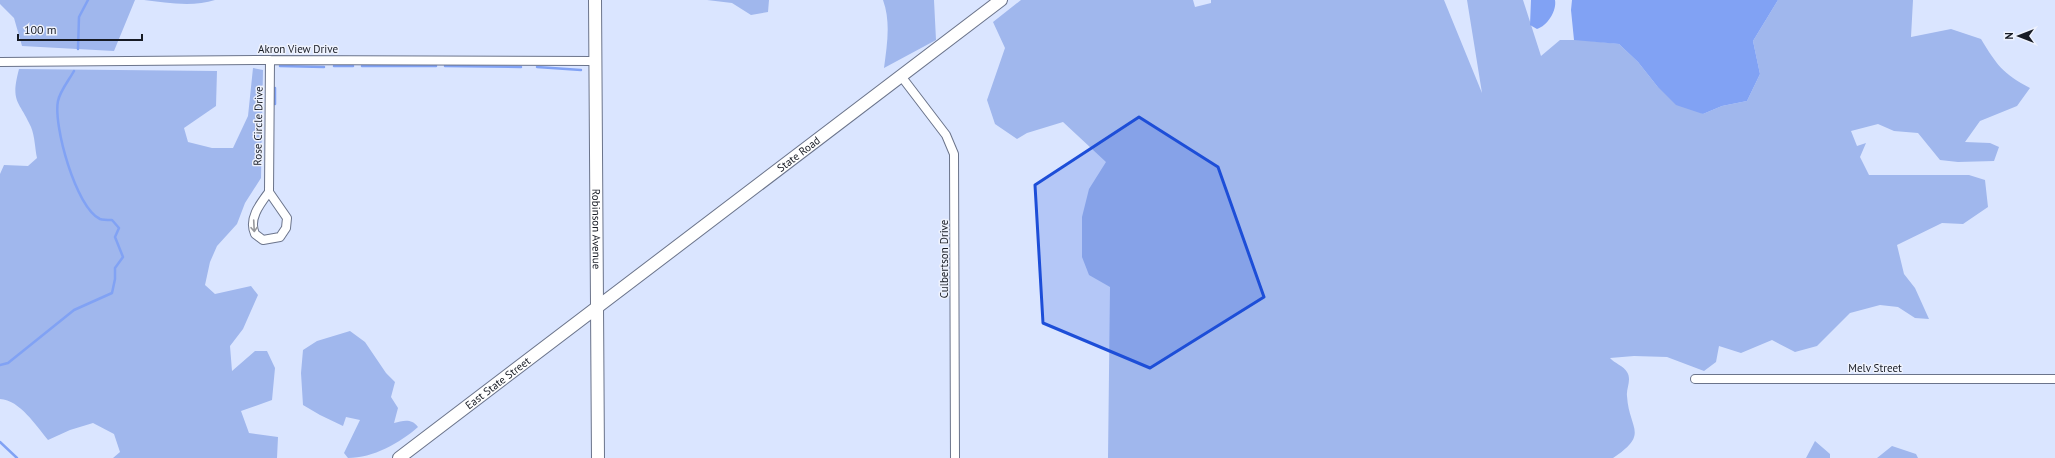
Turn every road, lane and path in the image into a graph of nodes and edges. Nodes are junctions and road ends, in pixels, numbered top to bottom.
1 (596, 0) edge
2 (1001, 0) edge
3 (270, 60) junction
4 (596, 61) junction
5 (0, 62) edge
6 (901, 76) junction
7 (269, 192) junction
8 (596, 307) junction
9 (2055, 378) edge
10 (1695, 379) dead end
11 (399, 458) edge
12 (598, 458) edge
13 (955, 458) edge

1 - 4 street, Robinson Avenue
2 - 6 street, State Road
3 - 4 street, Akron View Drive
3 - 5 street, Akron View Drive
3 - 7 street, Rose Circle Drive
4 - 8 street, Robinson Avenue
6 - 8 street, State Road
6 - 13 street, Culbertson Drive
7 -> 7 street
8 - 11 street, East State Street
8 - 12 street, Robinson Avenue
9 - 10 street, Melv Street

